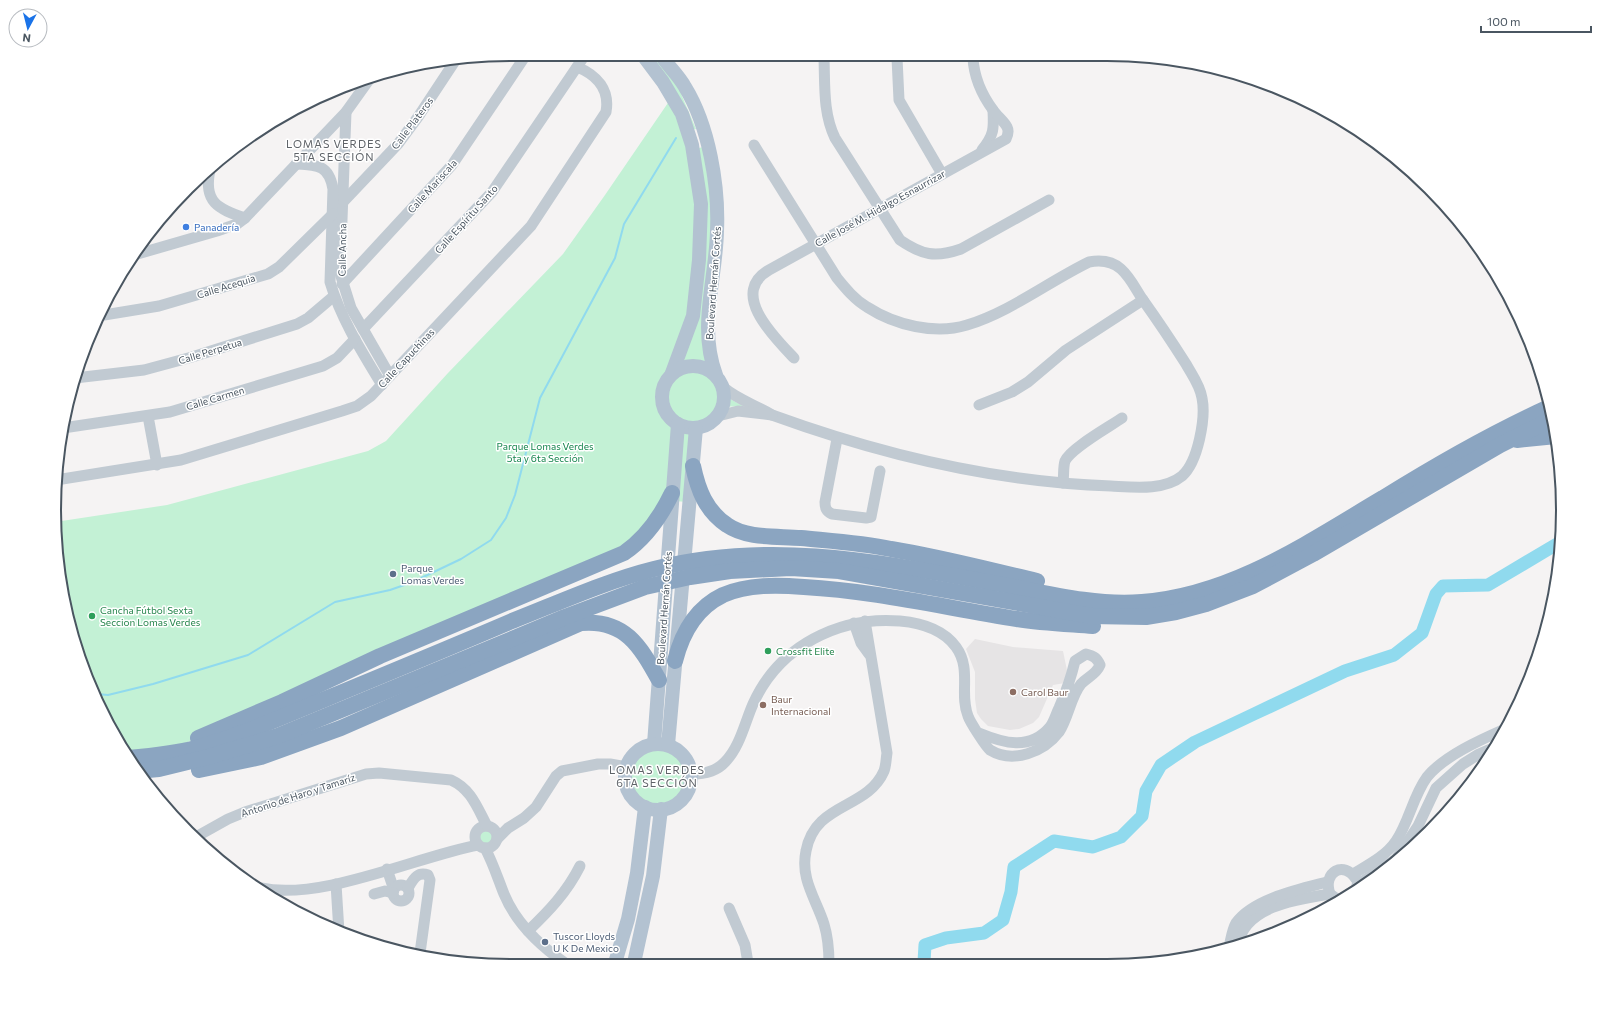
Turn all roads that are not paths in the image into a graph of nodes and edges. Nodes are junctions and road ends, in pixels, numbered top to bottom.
1 (522, 61) edge
2 (647, 61) edge
3 (665, 61) edge
4 (824, 61) edge
5 (896, 61) edge
6 (974, 61) edge
7 (580, 62) edge
8 (452, 65) edge
9 (364, 86) edge
10 (346, 112) junction
11 (704, 135) junction
12 (690, 139) junction
13 (754, 145) dead end
14 (296, 164) junction
15 (942, 174) junction
16 (209, 177) edge
17 (1050, 200) dead end
18 (344, 201) junction
19 (880, 208) junction
20 (333, 214) junction
21 (245, 218) junction
22 (816, 244) junction
23 (143, 252) edge
24 (342, 284) junction
25 (334, 296) junction
26 (1143, 300) junction
27 (105, 315) edge
28 (363, 329) junction
29 (355, 340) junction
30 (794, 358) dead end
31 (672, 373) junction
32 (390, 376) junction
33 (81, 377) edge
34 (720, 381) junction
35 (382, 385) junction
36 (979, 404) dead end
37 (748, 408) junction
38 (1545, 411) edge
39 (1545, 412) edge
40 (148, 416) junction
41 (718, 416) junction
42 (1122, 418) dead end
43 (678, 424) junction
44 (69, 427) edge
45 (696, 428) junction
46 (1549, 436) edge
47 (837, 439) junction
48 (1500, 445) junction
49 (157, 465) junction
50 (693, 466) junction
51 (880, 471) dead end
52 (62, 479) edge
53 (1064, 483) junction
54 (1413, 487) junction
55 (672, 498) junction
56 (1311, 549) junction
57 (1227, 583) junction
58 (1146, 617) junction
59 (865, 621) junction
60 (854, 623) junction
61 (870, 654) junction
62 (675, 661) junction
63 (659, 680) junction
64 (979, 733) junction
65 (1496, 733) edge
66 (654, 744) junction
67 (668, 745) junction
68 (1485, 752) edge
69 (137, 759) edge
70 (158, 762) junction
71 (627, 766) junction
72 (144, 768) edge
73 (691, 774) junction
74 (645, 807) junction
75 (662, 809) junction
76 (202, 836) edge
77 (486, 837) junction
78 (1403, 848) edge
79 (580, 866) dead end
80 (391, 868) junction
81 (1353, 874) junction
82 (1327, 882) junction
83 (336, 884) junction
84 (1355, 884) edge
85 (399, 889) junction
86 (271, 890) edge
87 (374, 894) dead end
88 (1330, 894) junction
89 (1335, 897) edge
90 (730, 908) dead end
91 (339, 925) edge
92 (528, 931) junction
93 (1240, 938) edge
94 (1230, 942) edge
95 (420, 950) edge
96 (561, 959) edge
97 (615, 959) edge
98 (635, 959) edge
99 (747, 959) edge
100 (829, 959) edge

1 - 24 street, Calle Mariscala
2 - 12 main road, Boulevard Hernán Cortés
3 - 11 main road, Boulevard Hernán Cortés
4 - 19 street
5 - 15 street
6 - 15 street, Calle José M. Hidalgo Esnaurrizar
7 - 28 street, Calle Espíritu Santo
7 - 32 street, Calle Capuchinas
8 - 18 street, Calle Plateros
9 - 10 street
10 - 14 street
10 - 18 street, Calle Ancha
11 - 12 main road
11 - 34 main road, Boulevard Hernán Cortés
12 - 31 main road, Boulevard Hernán Cortés
13 - 22 street
14 - 20 street, Calle Ancha
14 - 21 street
15 - 19 street, Calle José M. Hidalgo Esnaurrizar
16 - 21 street
17 - 19 street
18 - 24 street, Calle Ancha
19 - 22 street, Calle José M. Hidalgo Esnaurrizar
20 - 25 street, Calle Ancha
20 - 27 street, Calle Acequia
21 - 23 street
22 - 26 street
22 - 30 street, Calle José M. Hidalgo Esnaurrizar
24 - 28 street, Calle Ancha
25 - 29 street, Calle Ancha
25 - 33 street, Calle Perpetua
26 - 36 street
26 - 53 street
28 - 32 street, Calle Ancha
29 - 35 street, Calle Ancha
29 - 40 street, Calle Carmen
31 - 34 main road
31 - 43 main road
32 - 35 street, Calle Capuchinas
34 - 37 street
34 - 41 main road
35 - 49 street, Calle Capuchinas
37 - 41 street
37 - 47 street
38 - 54 highway
39 - 48 highway
40 - 44 street, Calle Carmen
40 - 49 street
41 - 45 main road
42 - 53 street
43 - 45 main road
43 - 55 main road, Boulevard Hernán Cortés
45 - 50 main road, Boulevard Hernán Cortés
46 - 48 highway
47 - 51 street
47 - 53 street
48 - 54 highway
49 - 52 street, Calle Capuchinas
50 - 57 highway
50 - 62 main road, Boulevard Hernán Cortés
54 - 56 highway
55 - 63 main road, Boulevard Hernán Cortés
55 - 70 highway
56 - 57 highway
56 - 58 highway
57 - 70 highway
58 - 62 highway
58 - 70 highway
59 - 60 street
59 - 61 street
59 - 64 street
60 - 61 street
60 - 73 street
61 - 100 street
62 - 67 main road, Boulevard Hernán Cortés
63 - 66 main road, Boulevard Hernán Cortés
63 - 70 highway
64 - 64 street
65 - 81 street
66 - 67 main road
66 - 71 main road
67 - 73 main road
68 - 78 street
69 - 70 highway
70 - 72 highway
71 - 74 main road
71 - 77 street
73 - 75 main road
74 - 75 main road
74 - 97 main road
75 - 98 main road
76 - 77 street, Antonio de Haro y Tamaríz
77 - 80 street
77 - 92 street, Antonio de Haro y Tamaríz
79 - 92 street
80 - 83 street
80 - 85 street
81 - 82 street
81 - 84 street
82 - 88 street
82 - 94 street
83 - 86 street
83 - 91 street
85 - 87 street
85 - 95 street
88 - 89 street
88 - 93 street
90 - 99 street
92 - 96 street, Antonio de Haro y Tamaríz

